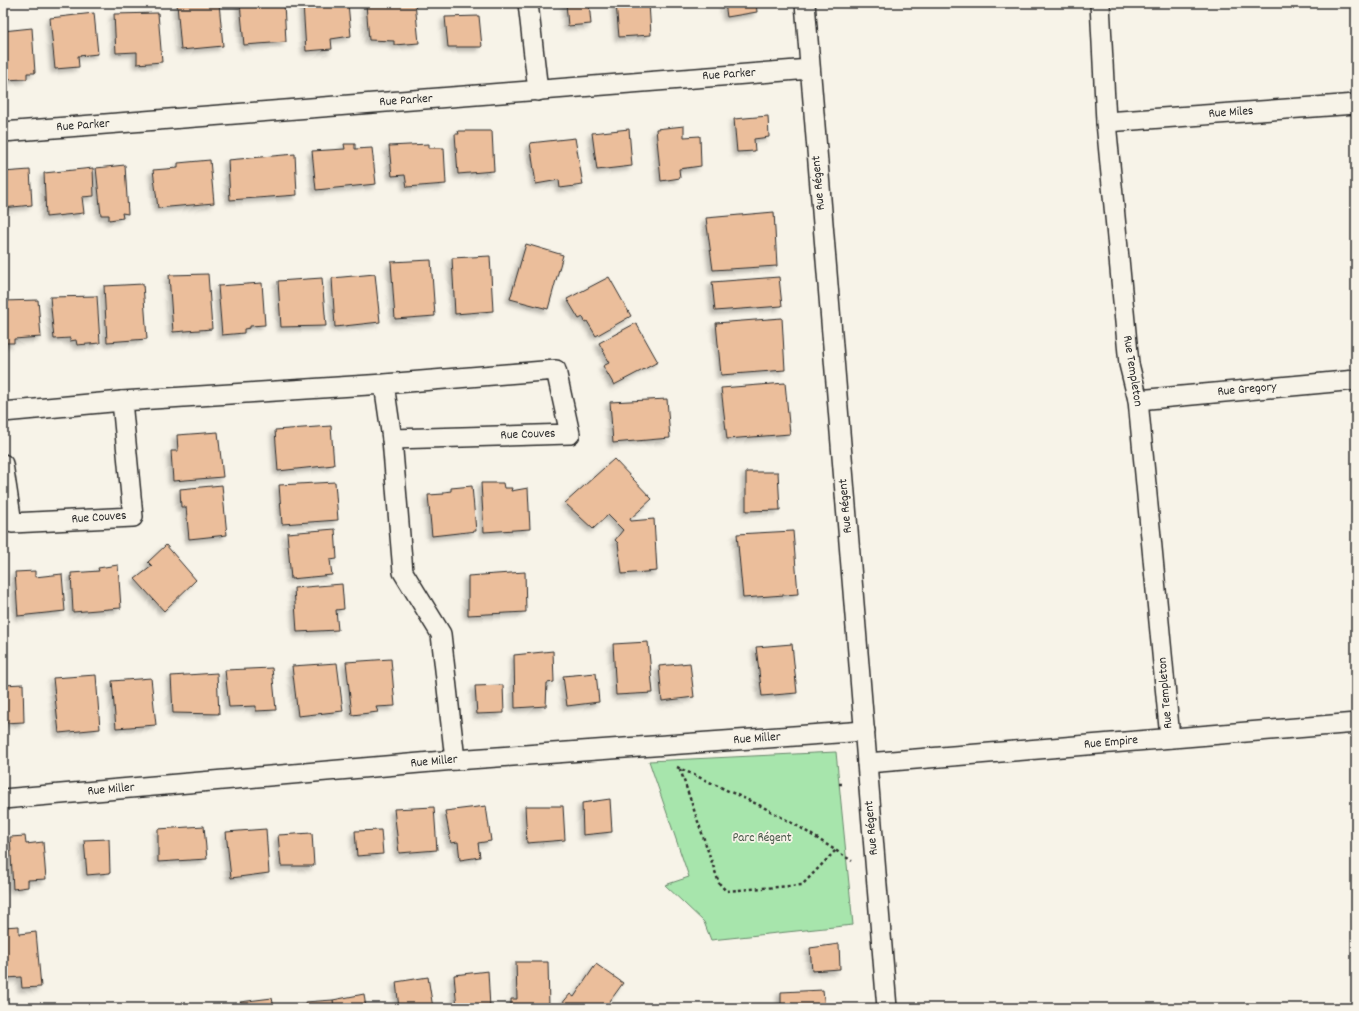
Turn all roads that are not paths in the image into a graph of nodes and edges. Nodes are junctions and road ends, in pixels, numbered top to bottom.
1 (528, 3) edge
2 (805, 3) edge
3 (1100, 3) edge
4 (810, 69) junction
5 (538, 90) junction
6 (1356, 104) edge
7 (1106, 122) junction
8 (3, 132) edge
9 (1356, 380) edge
10 (384, 384) junction
11 (1138, 400) junction
12 (122, 401) junction
13 (3, 412) edge
14 (392, 439) junction
15 (3, 464) edge
16 (1356, 723) edge
17 (865, 731) junction
18 (1170, 738) junction
19 (455, 760) junction
20 (867, 764) junction
21 (3, 799) edge
22 (887, 1008) edge

1 - 5 street
2 - 4 street, Rue Régent
3 - 7 street, Rue Templeton
4 - 5 street, Rue Parker
4 - 17 street, Rue Régent
5 - 8 street, Rue Parker
6 - 7 street, Rue Miles
7 - 11 street, Rue Templeton
9 - 11 street, Rue Gregory
10 - 12 street, Rue Couves
10 - 14 street
10 - 14 street, Rue Couves
11 - 18 street, Rue Templeton
12 - 13 street, Rue Couves
12 - 15 street, Rue Couves
14 - 19 street
16 - 18 street, Rue Empire
17 - 19 street, Rue Miller
17 - 20 street, Rue Régent
18 - 20 street, Rue Empire
19 - 21 street, Rue Miller
20 - 22 street, Rue Régent

